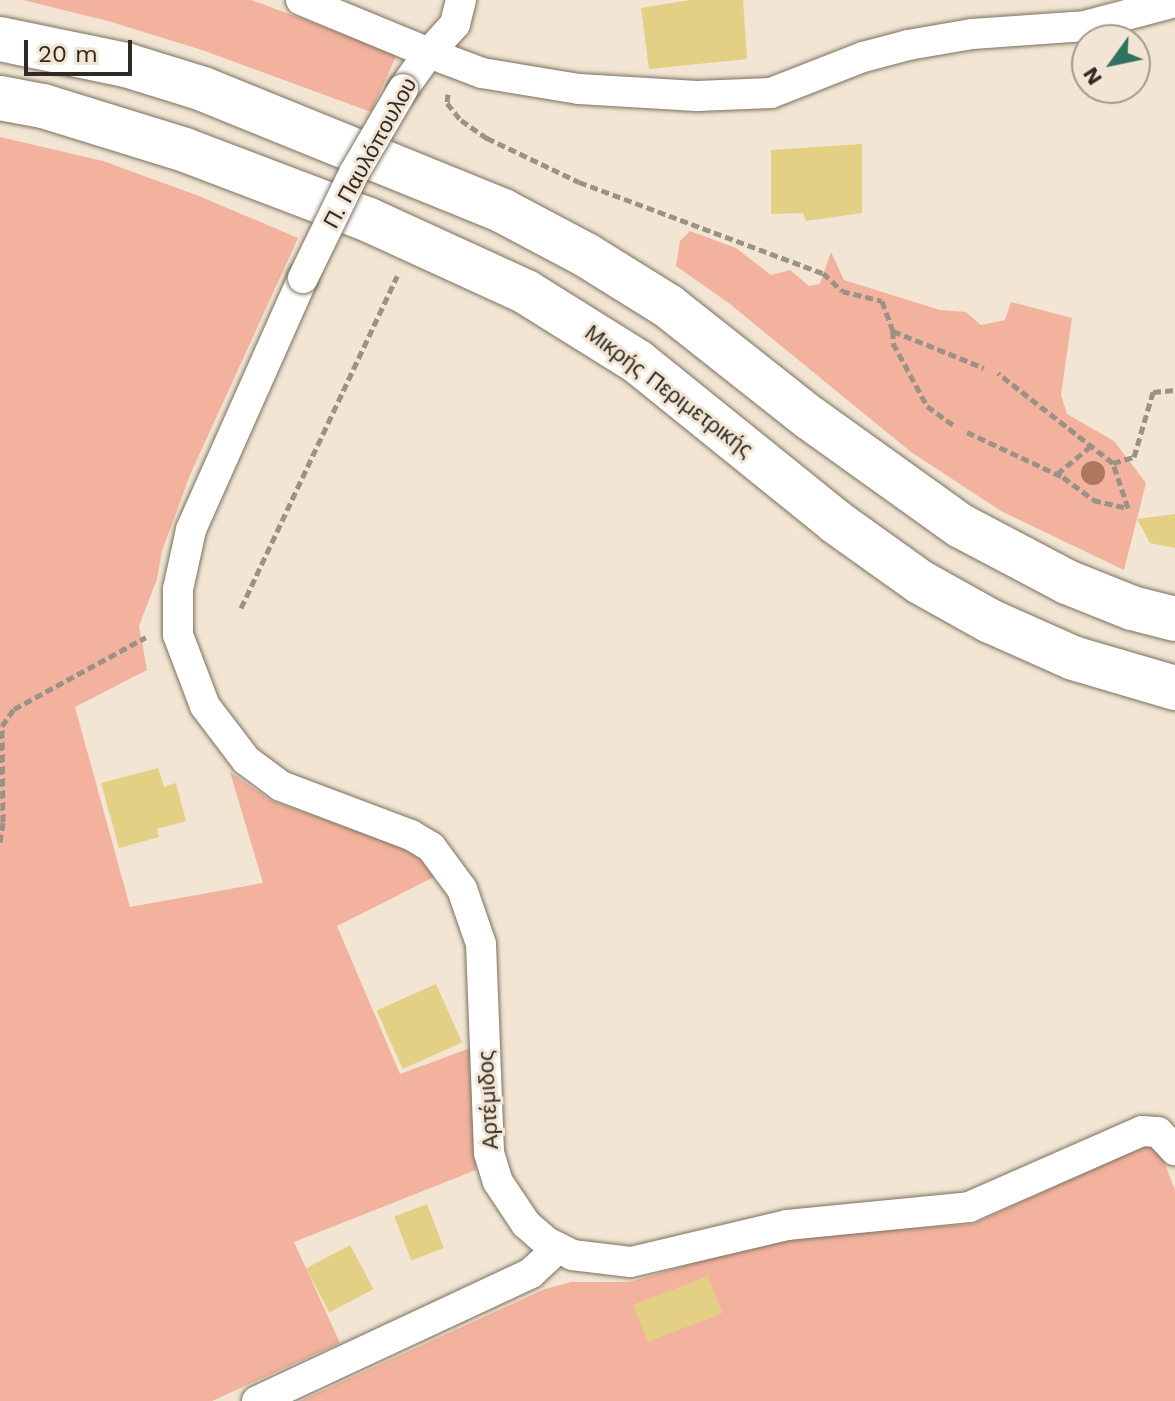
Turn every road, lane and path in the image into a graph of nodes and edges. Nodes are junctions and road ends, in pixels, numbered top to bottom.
1 (301, 0) edge
2 (461, 0) edge
3 (1175, 2) edge
4 (0, 39) edge
5 (429, 53) junction
6 (0, 98) edge
7 (461, 120) dead end
8 (414, 240) junction
9 (893, 331) junction
10 (984, 368) dead end
11 (998, 373) dead end
12 (1175, 390) edge
13 (953, 425) dead end
14 (967, 432) dead end
15 (1092, 445) junction
16 (1113, 463) junction
17 (1056, 475) junction
18 (241, 608) dead end
19 (1175, 619) edge
20 (177, 620) junction
21 (1175, 688) edge
22 (0, 842) edge
23 (1175, 1150) edge
24 (558, 1248) junction
25 (257, 1401) edge

1 - 5 street
2 - 5 street
3 - 5 street, Π. Παυλόπουλου
4 - 19 main road
5 - 20 street, Π. Παυλόπουλου, bridge
6 - 8 main road, Μικρής Περιμετρικής
7 - 9 path
8 - 18 path
8 - 21 main road, Μικρής Περιμετρικής
9 - 10 path
9 - 13 path
11 - 15 path
12 - 16 path
14 - 17 path
15 - 16 path
15 - 17 path
16 - 17 path
20 - 22 path
20 - 24 street, Αρτέμιδος
23 - 24 street, Αρτέμιδος
24 - 25 street

